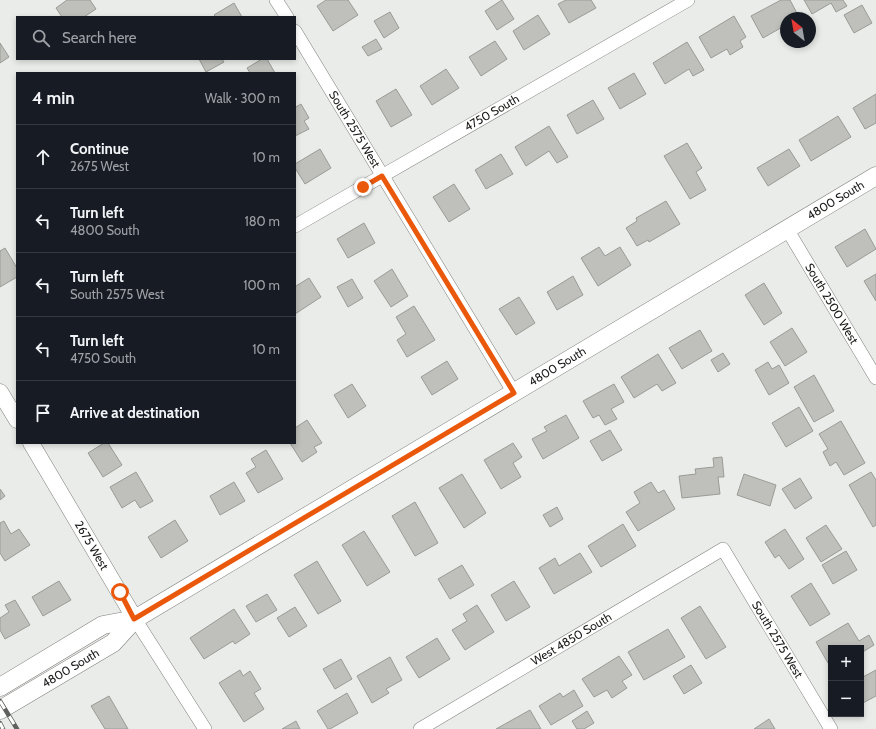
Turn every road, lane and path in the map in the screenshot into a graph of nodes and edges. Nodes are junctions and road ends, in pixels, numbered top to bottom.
1 (276, 0) edge
2 (688, 0) edge
3 (286, 16) edge
4 (296, 33) edge
5 (382, 176) junction
6 (876, 176) edge
7 (296, 225) edge
8 (787, 229) junction
9 (876, 378) edge
10 (0, 392) edge
11 (514, 393) junction
12 (16, 418) edge
13 (32, 444) edge
14 (724, 549) joint
15 (134, 619) junction
16 (0, 686) edge
17 (0, 710) edge
18 (205, 729) edge
19 (420, 729) edge
20 (831, 729) edge

1 - 3 street
2 - 5 street, 4750 South
4 - 5 street, South 2575 West
5 - 7 street, 4750 South
5 - 11 street, South 2575 West
6 - 8 main road, 4800 South
8 - 9 street, South 2500 West
8 - 11 main road, 4800 South
10 - 12 street
11 - 15 main road, 4800 South
13 - 15 street, 2675 West
14 - 19 street, West 4850 South
14 - 20 street, South 2575 West
15 - 16 main road, 4800 South
15 - 17 main road, 4800 South
15 - 18 street, 2675 West

